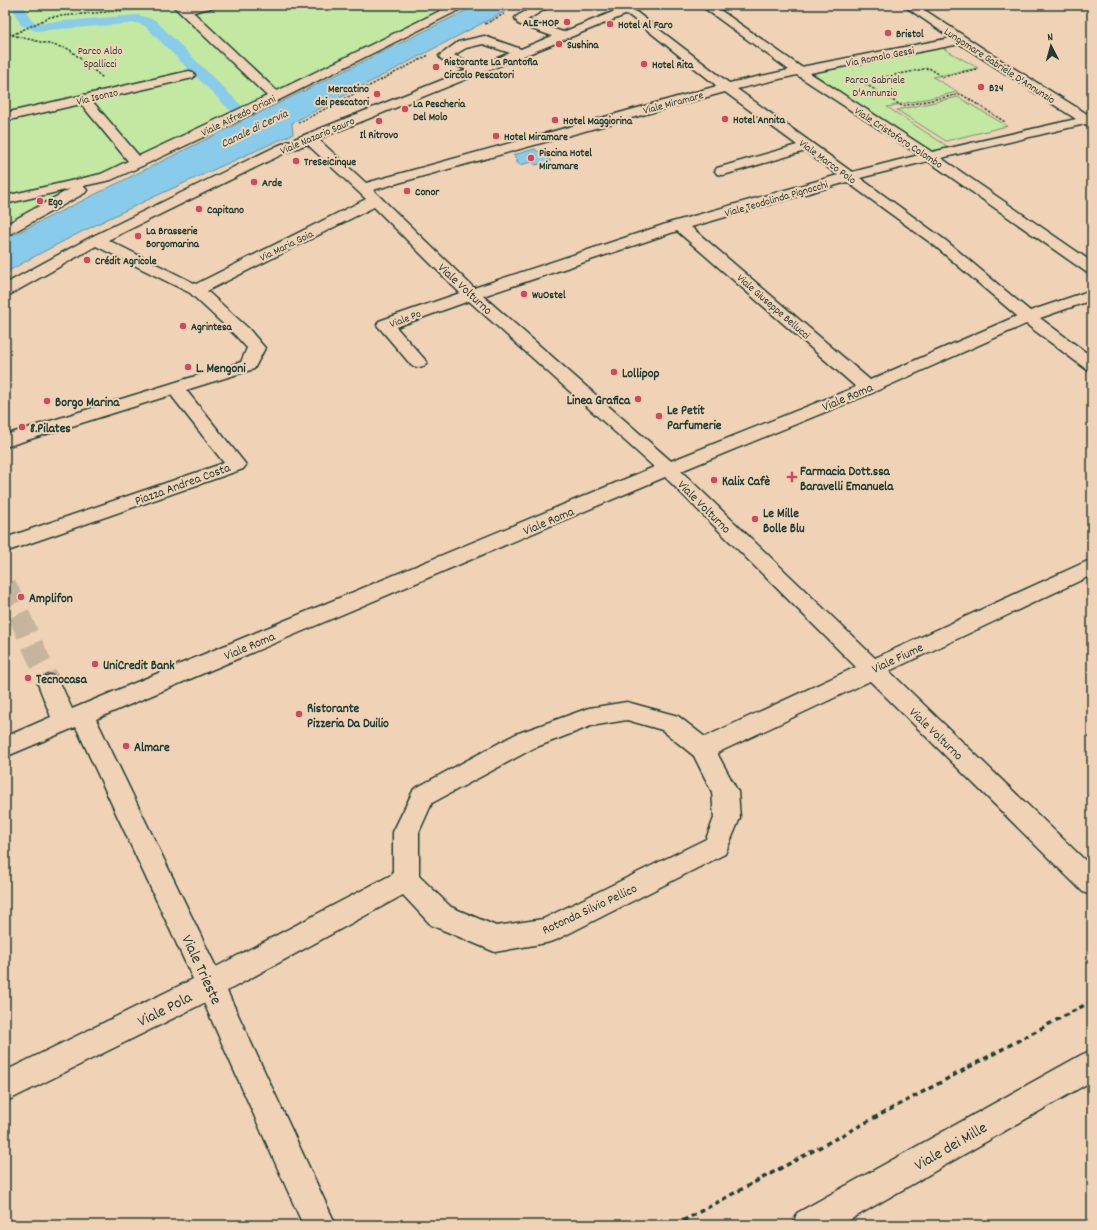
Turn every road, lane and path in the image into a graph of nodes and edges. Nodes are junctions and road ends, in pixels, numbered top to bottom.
1 (211, 5) edge
2 (461, 5) edge
3 (546, 5) edge
4 (640, 5) edge
5 (706, 5) edge
6 (909, 5) edge
7 (176, 7) edge
8 (624, 11) junction
9 (5, 31) edge
10 (12, 35) junction
11 (563, 36) junction
12 (961, 40) junction
13 (521, 53) junction
14 (998, 64) junction
15 (478, 70) junction
16 (799, 72) junction
17 (189, 75) dead end
18 (862, 82) junction
19 (727, 87) junction
20 (826, 89) junction
21 (118, 91) junction
22 (275, 96) junction
23 (84, 99) junction
24 (5, 117) edge
25 (1089, 121) edge
26 (1037, 132) junction
27 (315, 135) junction
28 (808, 146) junction
29 (931, 157) junction
30 (137, 163) junction
31 (722, 171) dead end
32 (850, 176) junction
33 (106, 177) junction
34 (369, 194) junction
35 (5, 200) edge
36 (680, 225) junction
37 (5, 231) edge
38 (96, 240) junction
39 (1092, 269) edge
40 (196, 290) junction
41 (5, 291) edge
42 (471, 294) junction
43 (1092, 295) edge
44 (1028, 318) junction
45 (418, 362) dead end
46 (1092, 365) edge
47 (174, 387) junction
48 (868, 388) junction
49 (5, 441) edge
50 (668, 469) junction
51 (5, 545) edge
52 (1092, 566) edge
53 (871, 669) junction
54 (50, 684) tunnel mouth
55 (74, 718) junction
56 (5, 747) edge
57 (703, 749) junction
58 (406, 880) junction
59 (1092, 884) edge
60 (210, 985) junction
61 (1092, 1001) edge
62 (1092, 1065) edge
63 (5, 1087) edge
64 (320, 1225) edge
65 (675, 1225) edge
66 (809, 1225) edge

1 - 7 street
2 - 22 street, Viale Alfredo Oriani
3 - 11 street
4 - 8 street, Viale Nazario Sauro
5 - 16 street, Viale Cristoforo Colombo
6 - 12 street, Lungomare Gabriele D'Annunzio
7 - 10 path
7 - 22 street
8 - 11 street, Viale Nazario Sauro
8 - 19 street, Viale Marco Polo
9 - 10 path
10 - 21 path
11 - 13 street, Viale Nazario Sauro
12 - 14 street, Lungomare Gabriele D'Annunzio
12 - 16 street, Via Romolo Gessi
13 - 15 street, Viale Nazario Sauro
13 - 15 street
14 - 18 path
14 - 25 street, Lungomare Gabriele D'Annunzio
15 - 27 street, Viale Nazario Sauro
16 - 19 street, Viale Miramare
16 - 20 street, Viale Cristoforo Colombo
17 - 21 street, Via Isonzo
18 - 20 path
18 - 26 path
19 - 28 street, Viale Marco Polo
19 - 34 street, Viale Miramare
20 - 29 street, Viale Cristoforo Colombo
21 - 23 street, Via Isonzo
22 - 30 street, Viale Alfredo Oriani
23 - 24 street, Via Isonzo
23 - 30 street
25 - 26 street, Viale Teodolinda Pignocchi
26 - 29 street, Viale Teodolinda Pignocchi
27 - 34 street, Viale Volturno
27 - 38 street, Viale Nazario Sauro
28 - 31 street
28 - 32 street, Viale Marco Polo
29 - 32 street, Viale Teodolinda Pignocchi
29 - 39 street, Viale Cristoforo Colombo
30 - 33 street, Viale Alfredo Oriani
32 - 36 street, Viale Teodolinda Pignocchi
32 - 44 street, Viale Marco Polo
33 - 35 street, Viale Alfredo Oriani
33 - 37 street
34 - 40 street, Via Maria Goia
34 - 42 street, Viale Volturno
36 - 42 street, Viale Teodolinda Pignocchi
36 - 48 street, Viale Giuseppe Bellucci
38 - 40 street
38 - 41 street, Viale Nazario Sauro
40 - 47 street
42 - 45 street, Viale Po
42 - 50 street, Viale Volturno
43 - 44 street, Viale Roma
44 - 46 street, Viale Marco Polo
44 - 48 street, Viale Roma
47 - 49 street
47 - 51 street, Piazza Andrea Costa
48 - 50 street, Viale Roma
50 - 53 street, Viale Volturno
50 - 55 street, Viale Roma
52 - 53 street, Viale Fiume
53 - 57 street, Viale Fiume
53 - 59 street, Viale Volturno
54 - 55 street, Viale Trieste
55 - 56 street, Viale Roma
55 - 60 street, Viale Trieste
57 - 58 street, Rotonda Silvio Pellico
57 - 58 street, Rotonda Silvio Pellico
58 - 60 street, Viale Pola
60 - 63 street, Viale Pola
60 - 64 street, Viale Trieste
61 - 65 path
62 - 66 street, Viale dei Mille

